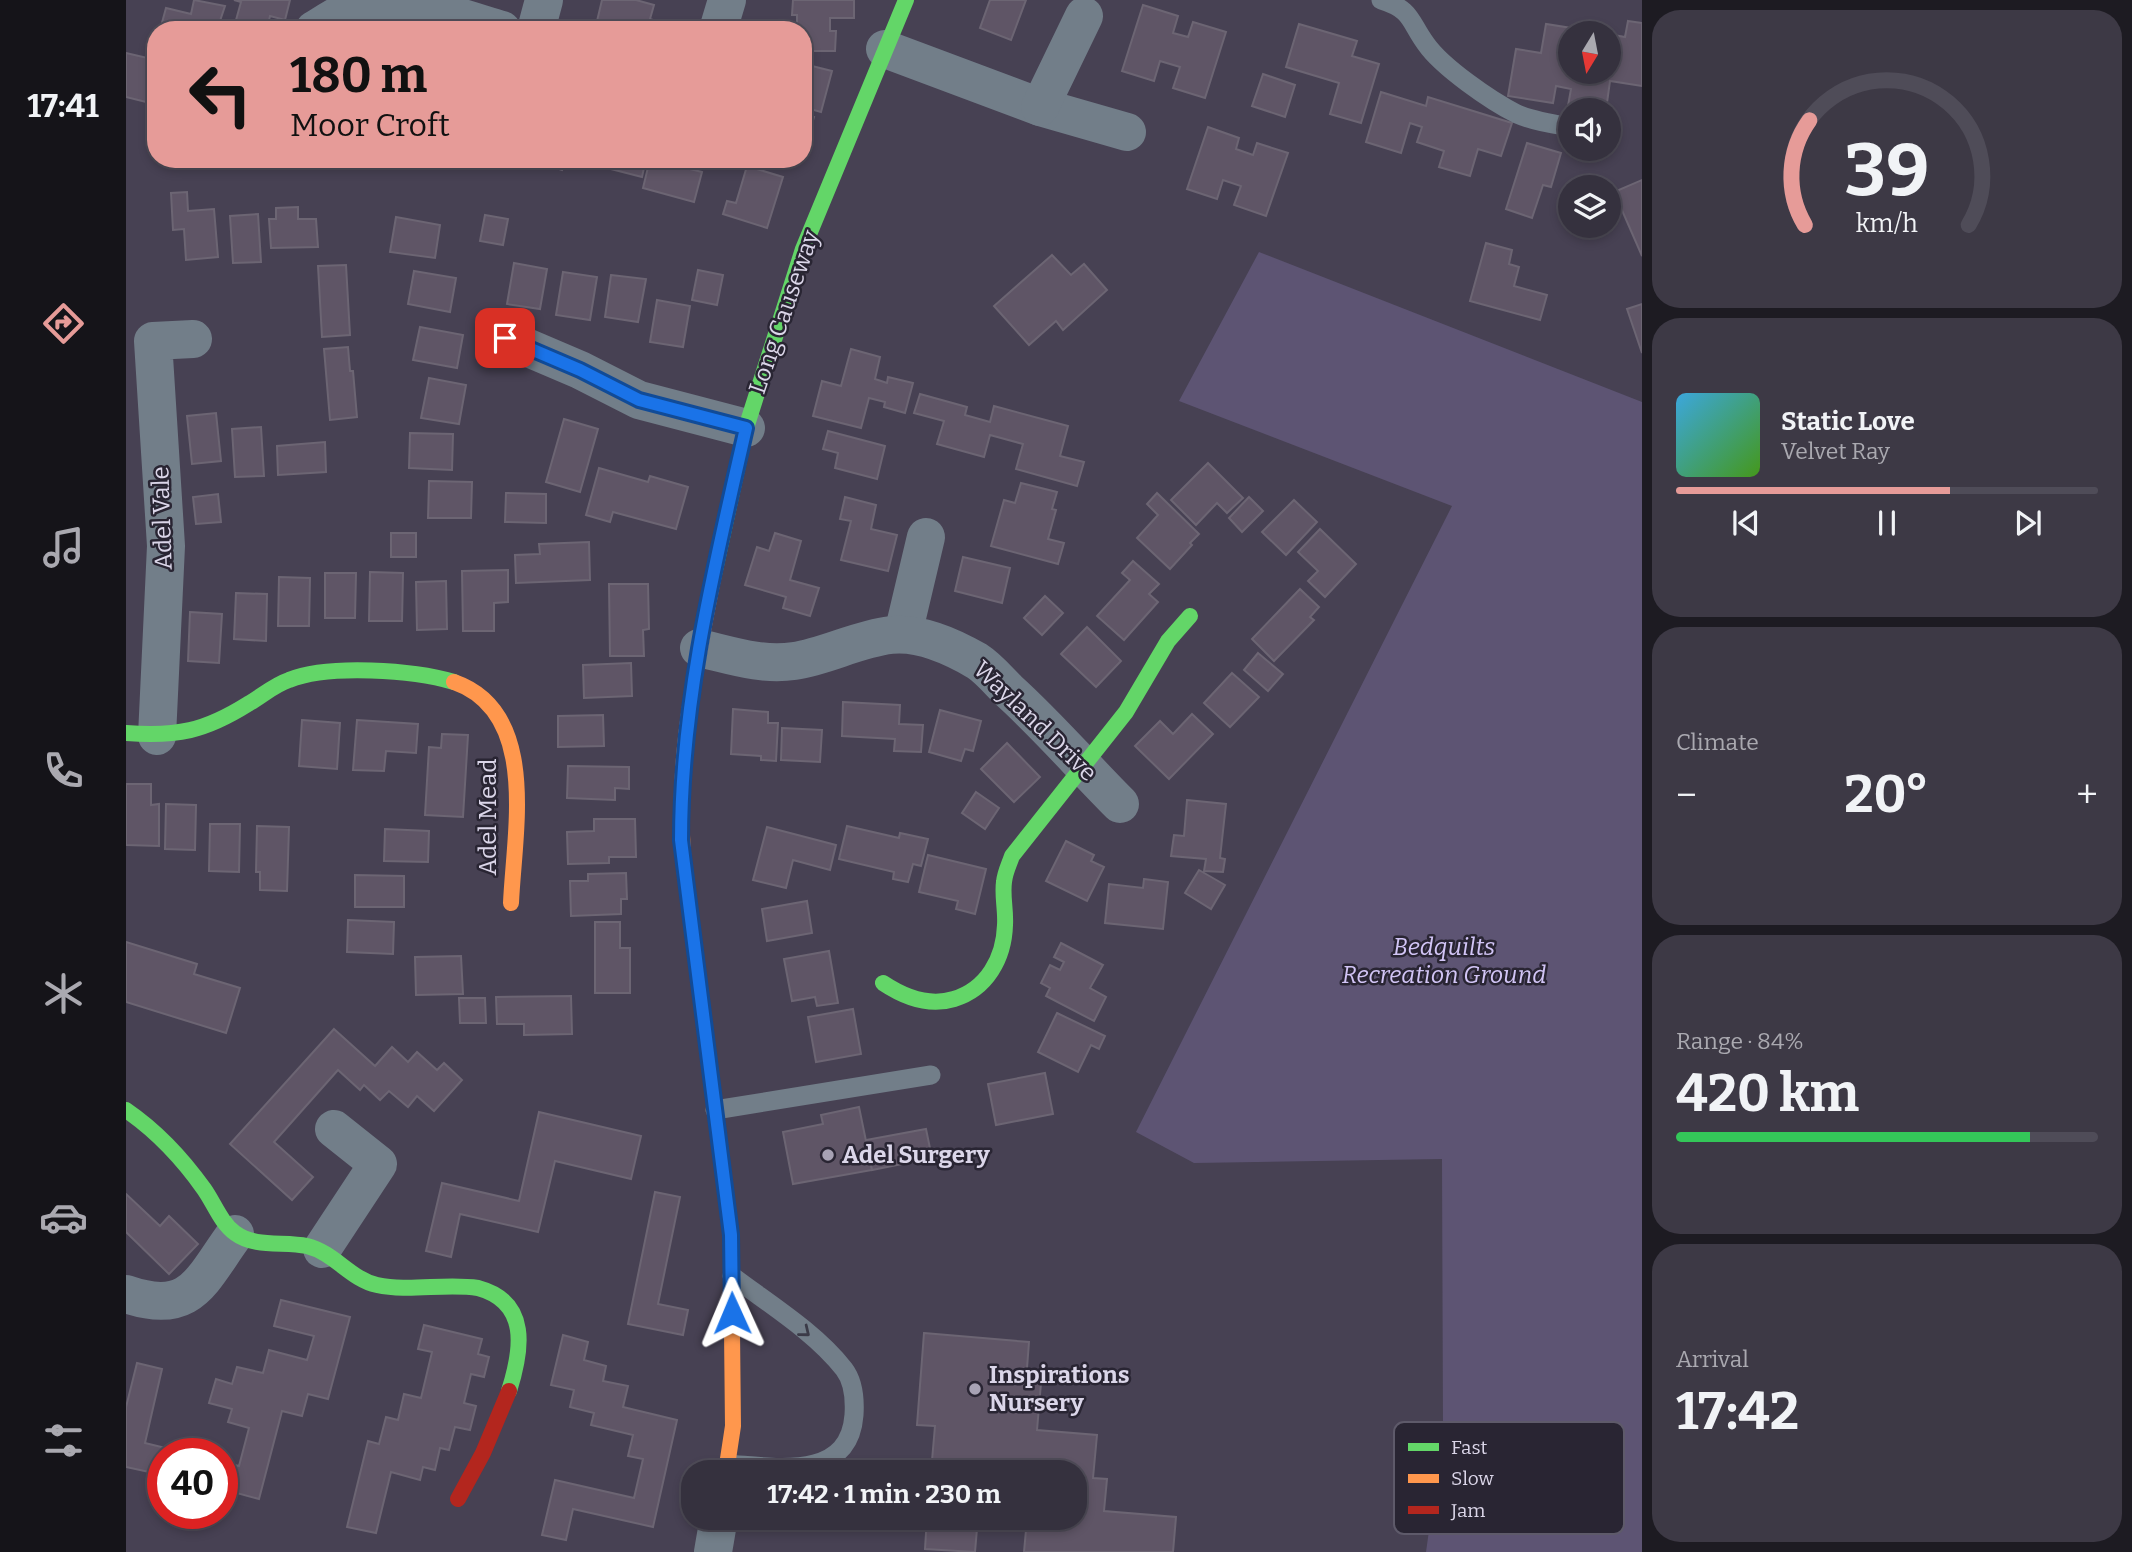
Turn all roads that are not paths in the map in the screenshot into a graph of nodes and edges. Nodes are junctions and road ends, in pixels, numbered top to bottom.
1 (544, 0) edge
2 (727, 0) edge
3 (906, 0) edge
4 (1381, 0) edge
5 (1084, 16) dead end
6 (329, 21) edge
7 (470, 21) edge
8 (538, 21) edge
9 (721, 21) edge
10 (886, 48) junction
11 (1040, 107) junction
12 (1558, 125) edge
13 (1127, 132) dead end
14 (505, 338) dead end
15 (193, 340) dead end
16 (746, 428) junction
17 (926, 537) dead end
18 (1191, 616) dead end
19 (903, 634) junction
20 (699, 648) junction
21 (141, 735) edge
22 (1082, 766) junction
23 (1120, 804) dead end
24 (511, 903) dead end
25 (883, 984) dead end
26 (931, 1075) dead end
27 (126, 1110) edge
28 (715, 1110) junction
29 (334, 1129) dead end
30 (235, 1234) junction
31 (322, 1250) junction
32 (732, 1275) junction
33 (126, 1294) edge
34 (728, 1460) edge
35 (825, 1460) edge
36 (458, 1499) dead end
37 (717, 1530) edge
38 (713, 1552) edge

1 - 8 street
2 - 9 street
3 - 10 street, Long Causeway
4 - 12 lane
5 - 11 street
6 - 7 street
10 - 11 street
10 - 16 street, Long Causeway
11 - 13 street
14 - 16 street
15 - 21 street, Adel Vale
16 - 20 street, Long Causeway
17 - 19 street
18 - 22 street
19 - 20 street, Wayland Drive
19 - 22 street, Wayland Drive
20 - 28 street, Long Causeway
21 - 24 street, Adel Mead
22 - 23 street, Wayland Drive
22 - 25 street
26 - 28 lane
27 - 30 street
28 - 32 street, Long Causeway
29 - 31 street
30 - 31 street
30 - 33 street
31 - 36 street
32 - 34 street, Long Causeway
32 -> 35 lane
37 - 38 street

